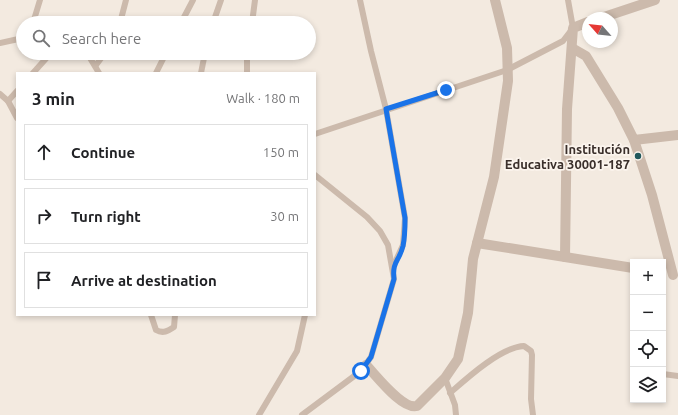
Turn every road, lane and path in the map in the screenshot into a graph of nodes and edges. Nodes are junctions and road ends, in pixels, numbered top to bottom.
1 (40, 0) edge
2 (126, 0) edge
3 (193, 0) edge
4 (220, 0) edge
5 (256, 0) edge
6 (360, 0) edge
7 (495, 0) edge
8 (568, 0) edge
9 (655, 0) edge
10 (618, 12) edge
11 (35, 16) edge
12 (122, 16) edge
13 (185, 16) edge
14 (215, 16) edge
15 (253, 16) edge
16 (582, 24) edge
17 (573, 28) junction
18 (16, 40) edge
19 (0, 43) edge
20 (572, 48) junction
21 (45, 60) edge
22 (92, 60) edge
23 (100, 60) edge
24 (162, 60) edge
25 (204, 60) edge
26 (248, 60) edge
27 (96, 65) junction
28 (508, 70) junction
29 (34, 72) edge
30 (99, 72) edge
31 (156, 72) edge
32 (201, 72) edge
33 (247, 72) edge
34 (16, 92) edge
35 (0, 94) edge
36 (8, 101) junction
37 (386, 109) junction
38 (16, 116) edge
39 (316, 134) edge
40 (678, 135) edge
41 (634, 140) junction
42 (316, 176) edge
43 (477, 243) junction
44 (565, 257) junction
45 (393, 267) junction
46 (630, 268) edge
47 (671, 275) edge
48 (151, 316) edge
49 (175, 316) edge
50 (305, 316) edge
51 (366, 365) junction
52 (666, 374) edge
53 (678, 376) edge
54 (445, 378) junction
55 (450, 393) junction
56 (416, 410) edge
57 (260, 415) edge
58 (302, 415) edge
59 (456, 415) edge
60 (534, 415) edge

1 - 11 lane
2 - 12 lane
3 - 13 lane
4 - 14 lane
5 - 15 lane
6 - 37 lane
7 - 28 street
8 - 17 lane
9 - 10 street
16 - 17 street
17 - 20 street
17 - 28 lane
18 - 19 lane
20 - 41 street
20 - 44 street
21 - 29 lane
22 - 27 lane
23 - 27 lane
24 - 31 lane
25 - 32 lane
26 - 33 lane
27 - 30 lane
28 - 37 lane
28 - 43 street
34 - 36 lane
35 - 36 lane
36 - 38 lane
37 - 39 lane
37 - 45 lane
40 - 41 street
41 - 47 street
42 - 45 lane
43 - 44 street
43 - 54 street
44 - 46 street
45 - 51 lane
48 - 49 lane
50 - 57 lane
51 - 56 street
51 - 58 lane
52 - 53 lane
54 - 55 lane
54 - 56 street
55 - 59 lane
55 - 60 lane

